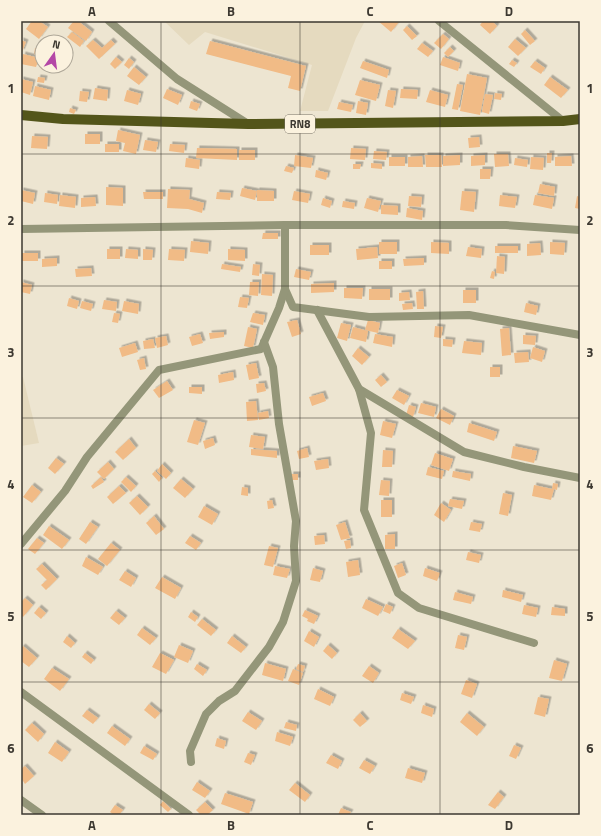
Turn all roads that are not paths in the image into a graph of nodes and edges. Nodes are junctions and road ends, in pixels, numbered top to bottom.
1 (109, 21) edge
2 (439, 21) edge
3 (21, 115) edge
4 (580, 120) edge
5 (563, 121) junction
6 (248, 124) junction
7 (285, 225) junction
8 (21, 230) edge
9 (580, 230) edge
10 (285, 289) junction
11 (317, 310) junction
12 (580, 335) edge
13 (264, 342) junction
14 (359, 389) junction
15 (580, 478) edge
16 (21, 544) edge
17 (534, 644) dead end
18 (21, 692) edge
19 (191, 762) dead end
20 (21, 800) edge
21 (42, 815) edge
22 (189, 815) edge

1 - 6 street
2 - 5 street
3 - 6 main road, RN8
4 - 5 main road, RN8
5 - 6 main road, RN8
7 - 8 street
7 - 9 street
7 - 10 street
10 - 11 street
10 - 13 street
11 - 12 street
11 - 14 street
13 - 16 street
13 - 19 street
14 - 15 street
14 - 17 street
18 - 22 street
20 - 21 street

